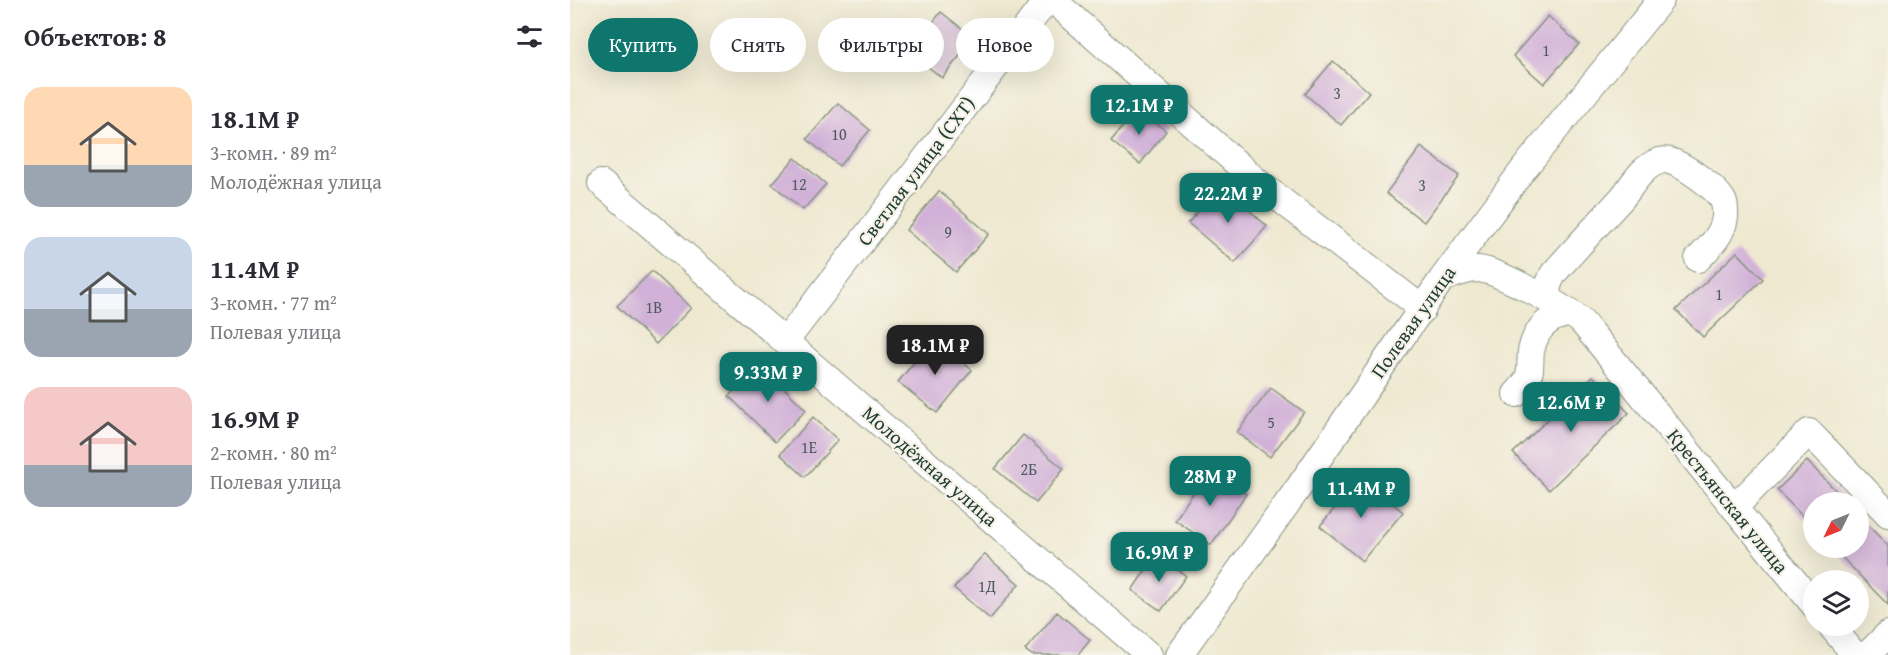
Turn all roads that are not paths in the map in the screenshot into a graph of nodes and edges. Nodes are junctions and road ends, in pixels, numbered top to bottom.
1 (1047, 0) edge
2 (1053, 0) edge
3 (1661, 0) edge
4 (601, 183) dead end
5 (1698, 259) dead end
6 (1442, 279) junction
7 (1549, 300) junction
8 (1423, 309) junction
9 (1572, 314) junction
10 (785, 342) junction
11 (1516, 394) dead end
12 (1734, 508) junction
13 (1888, 514) edge
14 (1803, 592) edge
15 (1888, 634) edge
16 (1839, 636) edge
17 (1149, 655) edge
18 (1179, 655) edge
19 (1855, 655) edge
20 (1868, 655) edge

1 - 10 street, Светлая улица (СХТ)
2 - 8 street
3 - 6 street, Полевая улица
4 - 10 street, Молодёжная улица
5 - 7 street
6 - 7 street, Крестьянская улица
6 - 8 street, Полевая улица
7 - 9 street, Крестьянская улица
8 - 18 street, Полевая улица
9 - 11 street
9 - 12 street, Крестьянская улица
10 - 17 street, Молодёжная улица
12 - 13 street
12 - 14 street, Крестьянская улица
15 - 20 street
16 - 19 street

